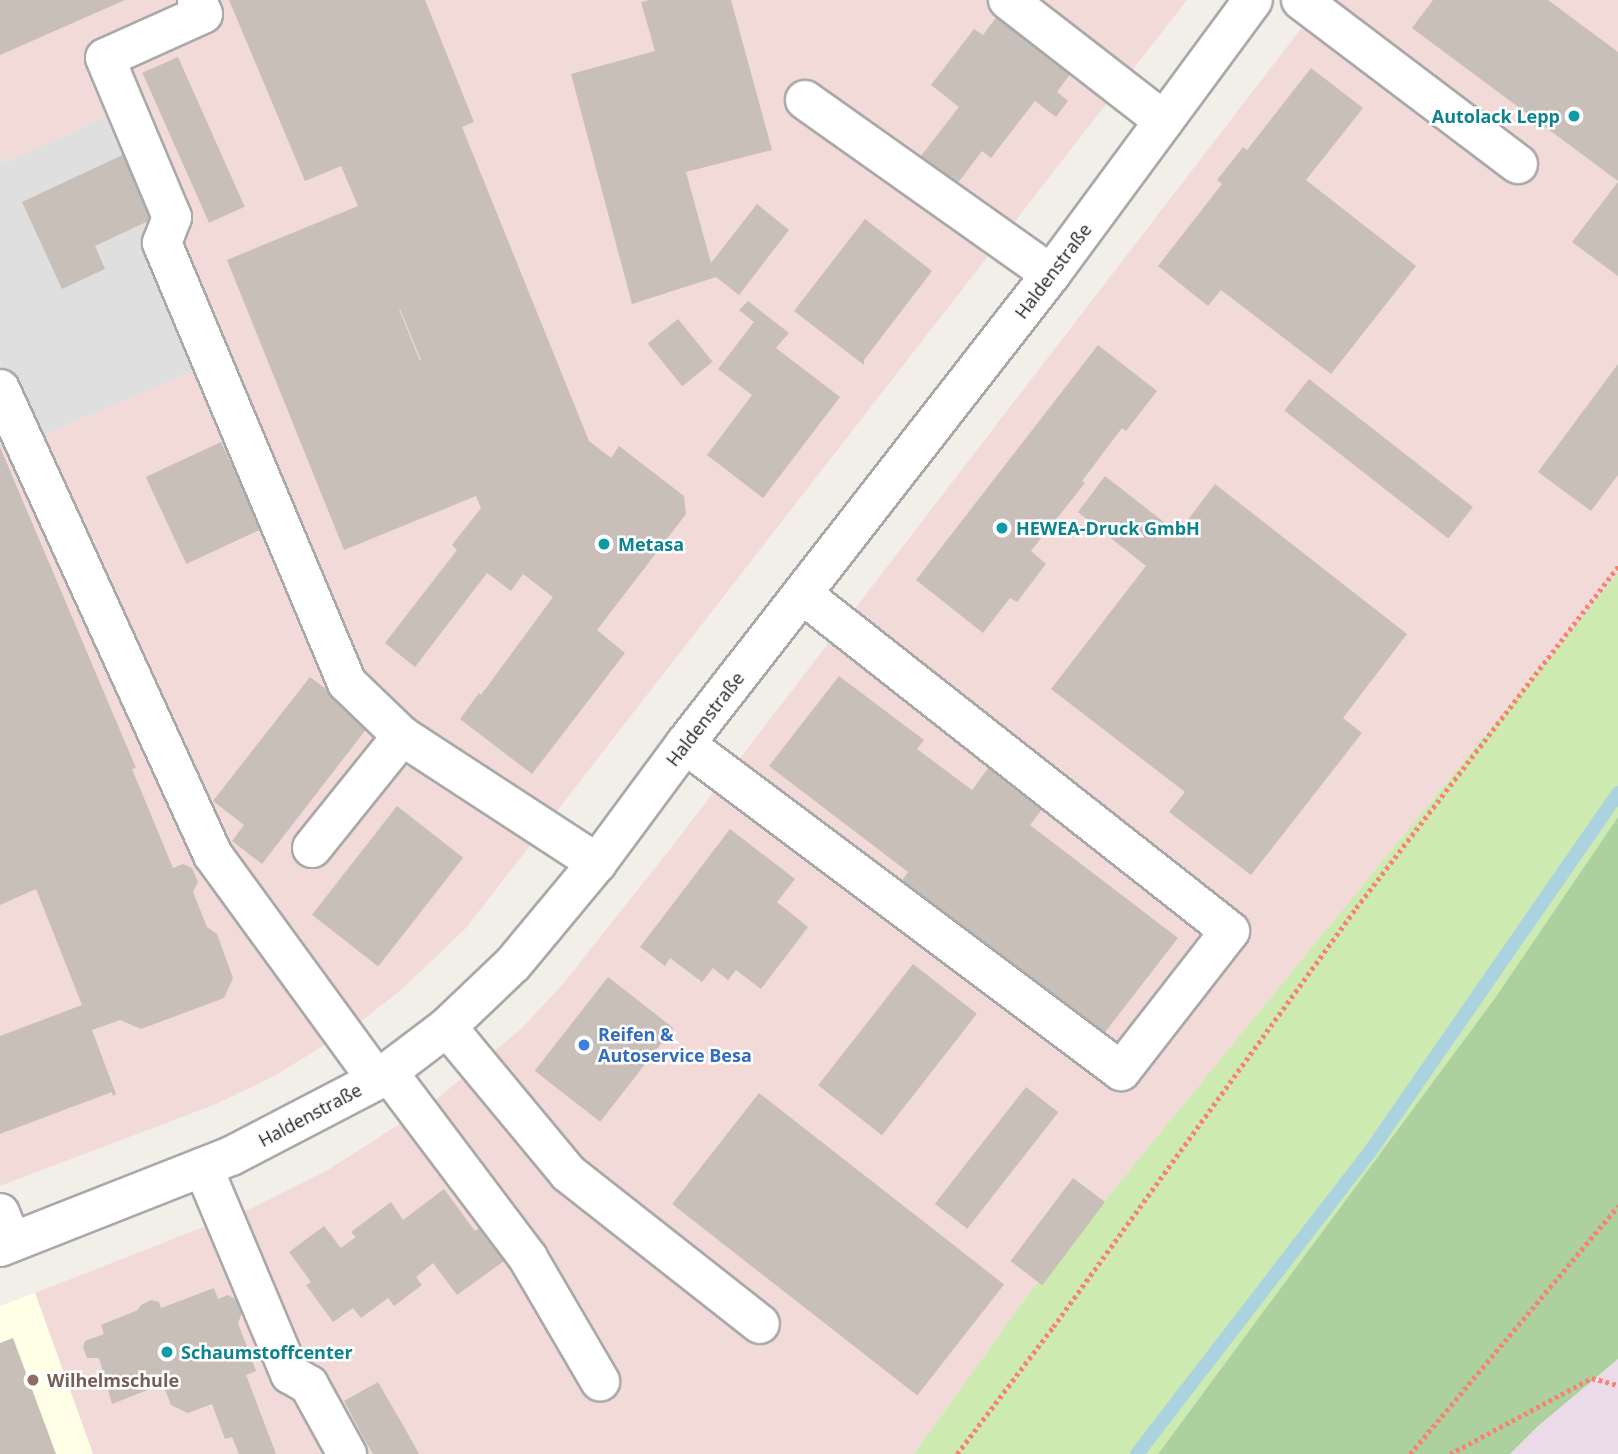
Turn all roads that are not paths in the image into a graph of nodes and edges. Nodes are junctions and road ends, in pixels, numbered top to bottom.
1 (197, 0) edge
2 (1008, 0) edge
3 (1253, 0) edge
4 (1301, 0) edge
5 (805, 100) dead end
6 (1164, 121) junction
7 (1518, 164) dead end
8 (1051, 274) junction
9 (0, 389) edge
10 (802, 594) junction
11 (402, 736) junction
12 (685, 744) junction
13 (312, 848) dead end
14 (597, 863) junction
15 (447, 1027) junction
16 (382, 1076) junction
17 (203, 1167) junction
18 (4, 1234) edge
19 (760, 1324) dead end
20 (600, 1381) dead end
21 (347, 1454) edge

1 - 11 street
2 - 6 street
3 - 6 street, Haldenstraße
4 - 7 street
5 - 8 street
6 - 8 street, Haldenstraße
8 - 10 street, Haldenstraße
9 - 16 street
10 - 12 street, Haldenstraße
10 - 12 street
11 - 13 street
11 - 14 street
12 - 14 street, Haldenstraße
14 - 15 street, Haldenstraße
15 - 16 street, Haldenstraße
15 - 19 street
16 - 17 street, Haldenstraße
16 - 20 street
17 - 18 street, Haldenstraße
17 - 21 street

